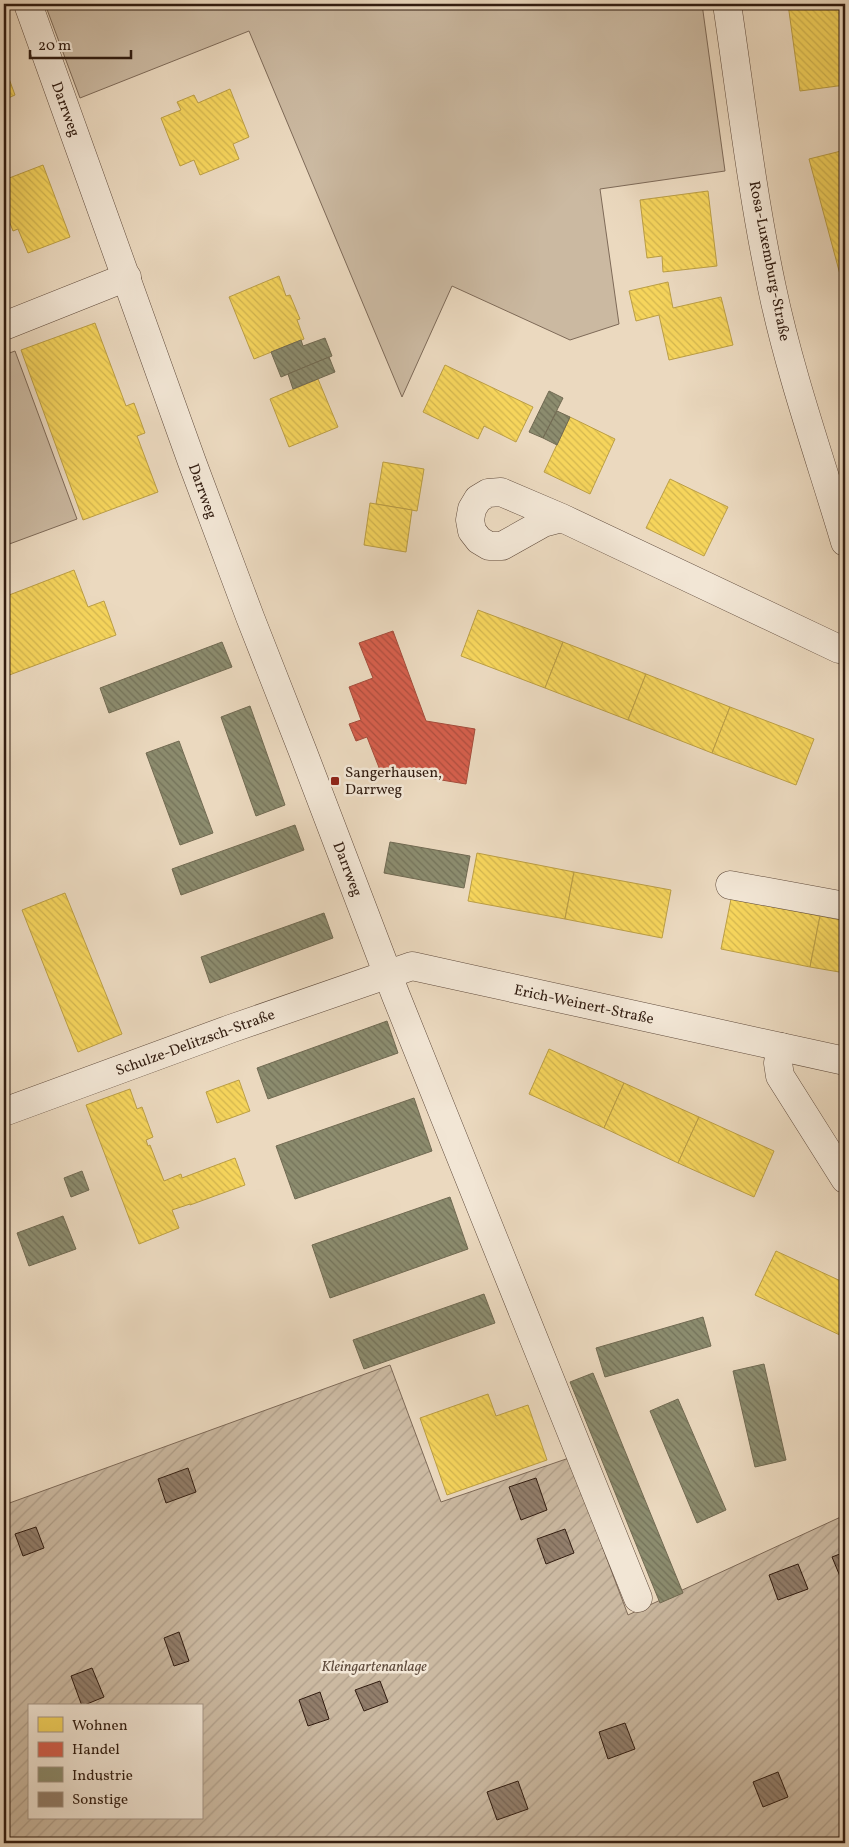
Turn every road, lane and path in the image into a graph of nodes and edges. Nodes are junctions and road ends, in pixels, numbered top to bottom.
1 (28, 4) edge
2 (727, 4) edge
3 (127, 278) junction
4 (4, 326) edge
5 (562, 518) dead end
6 (845, 542) edge
7 (845, 650) edge
8 (730, 885) dead end
9 (845, 906) edge
10 (387, 974) junction
11 (781, 1047) junction
12 (845, 1061) edge
13 (4, 1112) edge
14 (845, 1179) edge
15 (638, 1598) dead end

1 - 3 street, Darrweg
2 - 6 street, Rosa-Luxemburg-Straße
3 - 4 street
3 - 10 street, Darrweg
5 - 7 street
8 - 9 street
10 - 11 street, Erich-Weinert-Straße
10 - 13 street, Schulze-Delitzsch-Straße
10 - 15 street, Darrweg
11 - 12 street, Erich-Weinert-Straße
11 - 14 street

